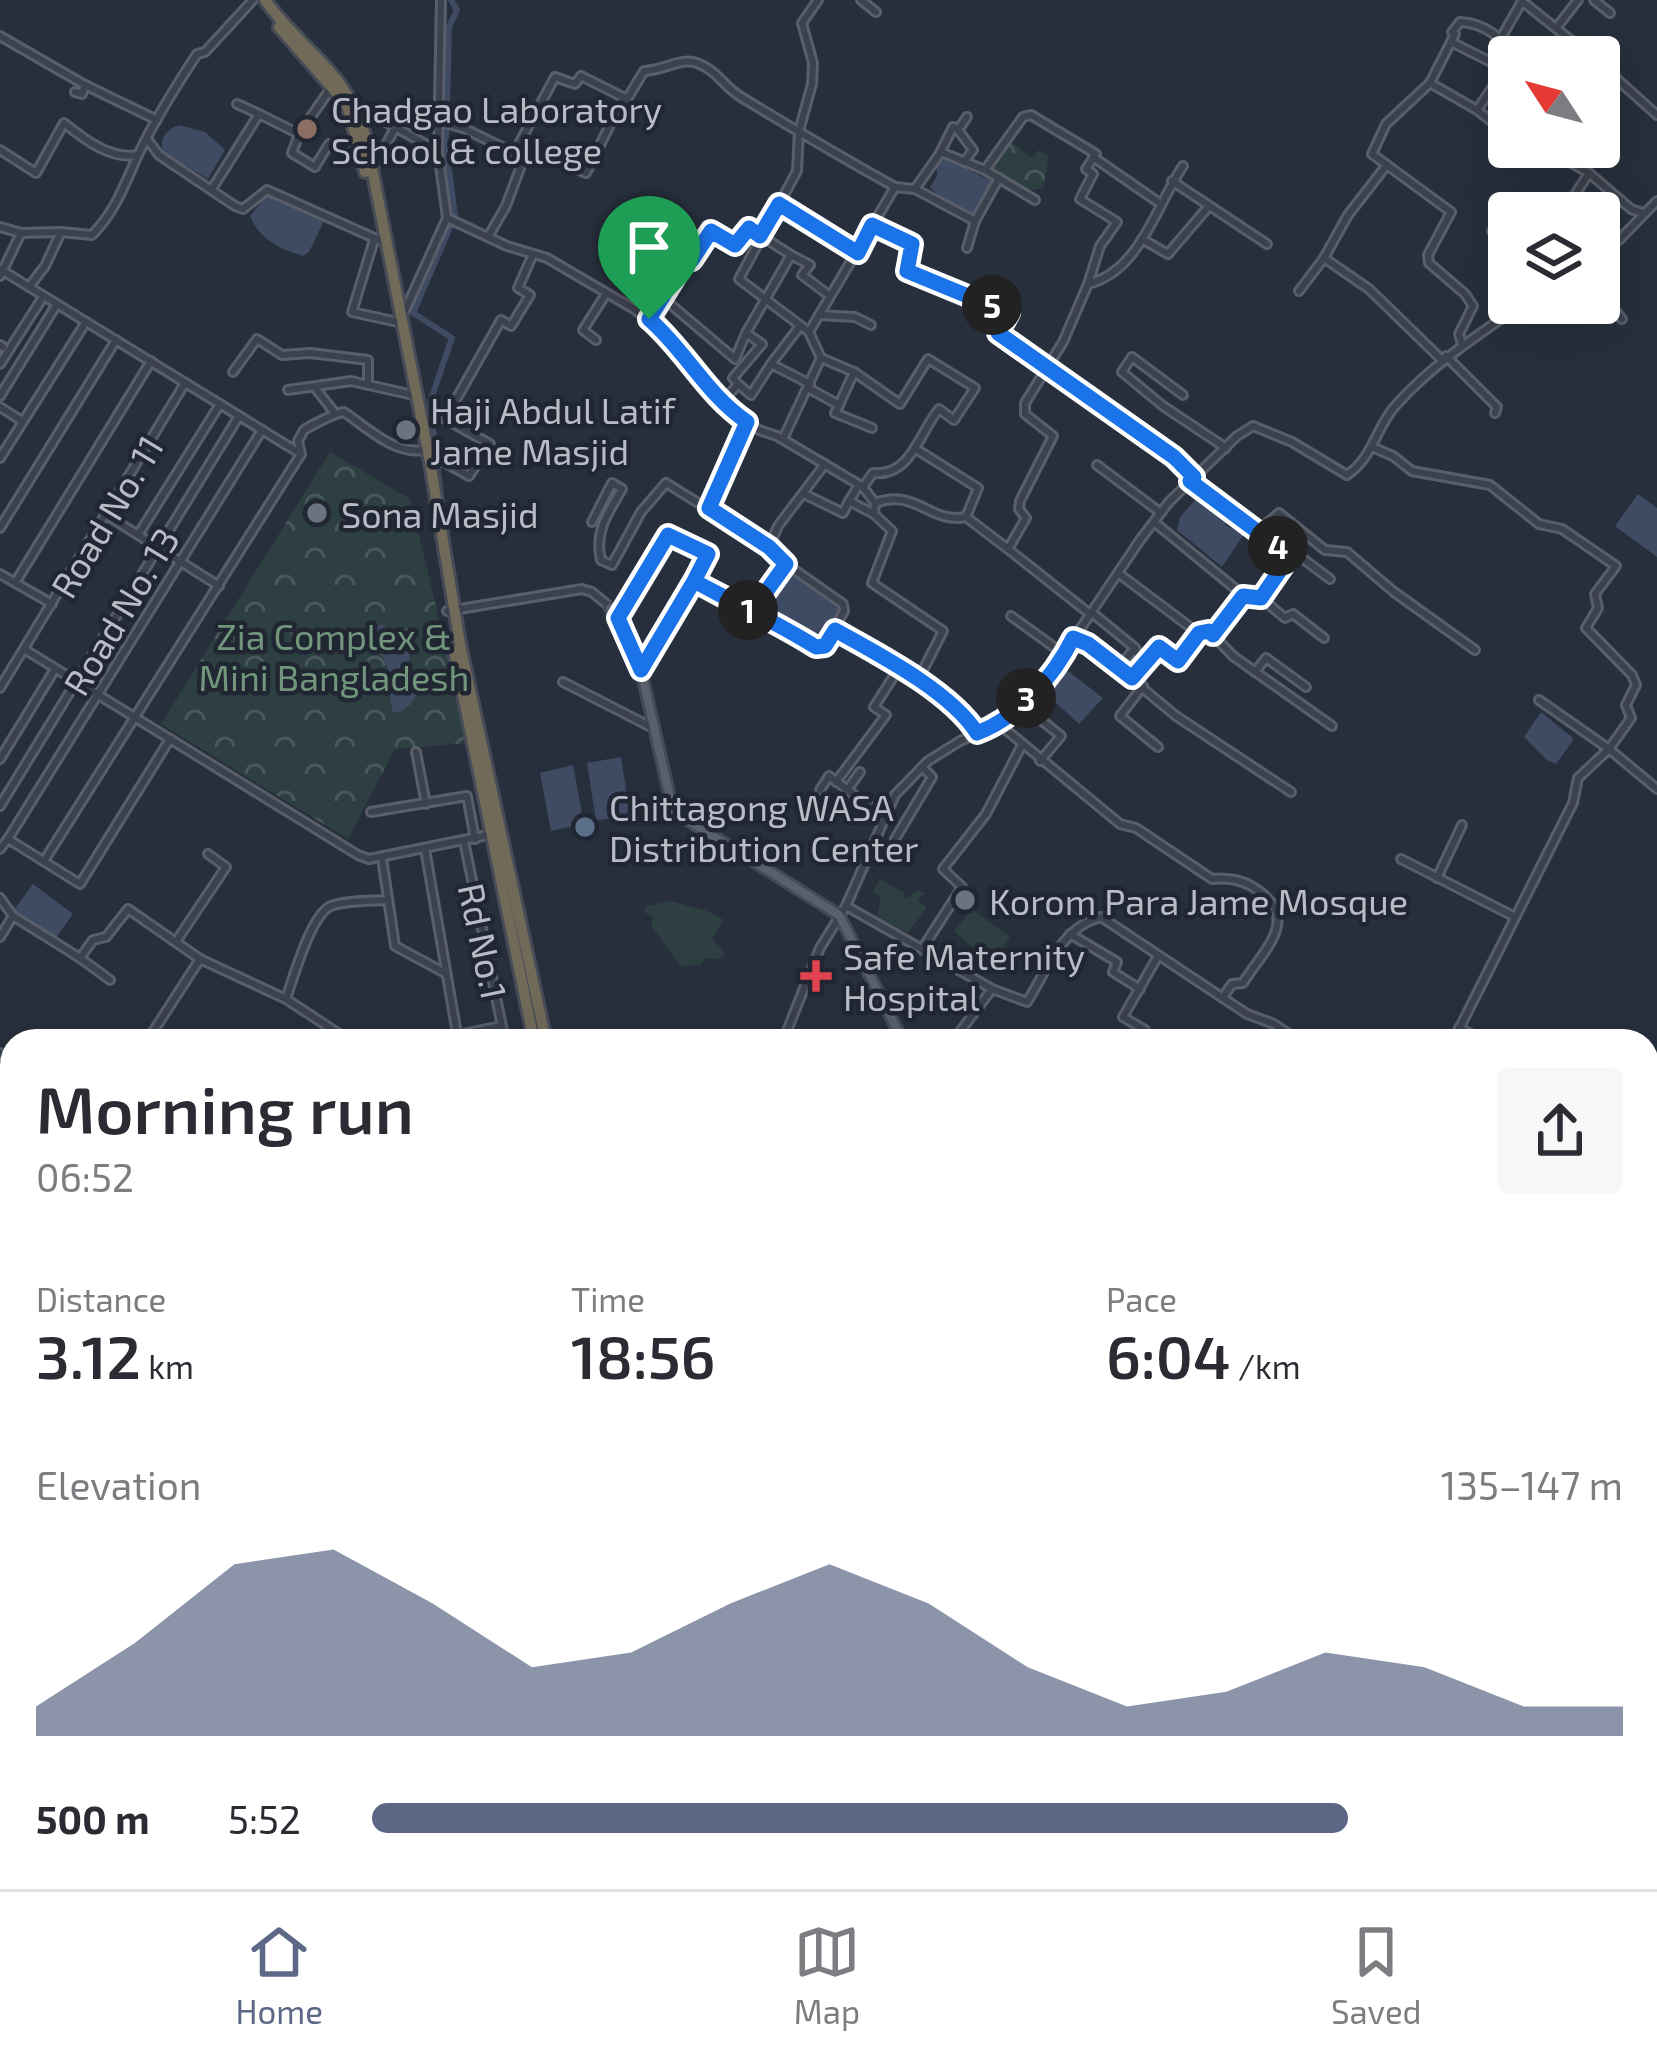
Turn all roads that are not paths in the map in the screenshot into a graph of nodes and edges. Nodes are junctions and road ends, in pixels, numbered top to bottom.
1 (258, 0) edge
2 (441, 0) edge
3 (818, 0) edge
4 (861, 0) edge
5 (1578, 0) edge
6 (1594, 0) edge
7 (1522, 1) edge
8 (876, 12) dead end
9 (1610, 14) dead end
10 (1557, 27) junction
11 (0, 36) edge
12 (1497, 36) edge
13 (1503, 36) edge
14 (1568, 36) edge
15 (1451, 42) junction
16 (1488, 55) edge
17 (1620, 82) edge
18 (1430, 83) junction
19 (85, 86) junction
20 (332, 87) junction
21 (75, 92) dead end
22 (1488, 94) edge
23 (624, 97) junction
24 (237, 104) dead end
25 (356, 106) junction
26 (1477, 110) junction
27 (259, 115) junction
28 (1657, 115) edge
29 (967, 118) dead end
30 (1488, 119) edge
31 (157, 120) junction
32 (439, 121) junction
33 (395, 128) junction
34 (958, 130) junction
35 (799, 131) junction
36 (298, 134) junction
37 (147, 139) junction
38 (0, 150) edge
39 (438, 151) junction
40 (361, 152) junction
41 (940, 152) junction
42 (514, 153) junction
43 (138, 155) junction
44 (1094, 158) junction
45 (964, 162) junction
46 (522, 163) junction
47 (1183, 166) dead end
48 (1387, 166) junction
49 (1580, 168) edge
50 (372, 170) junction
51 (985, 170) junction
52 (1589, 173) junction
53 (999, 178) junction
54 (1172, 181) junction
55 (896, 187) junction
56 (212, 189) junction
57 (915, 189) junction
58 (1577, 192) edge
59 (1035, 200) dead end
60 (1657, 200) edge
61 (1159, 202) junction
62 (779, 204) junction
63 (1210, 206) junction
64 (1644, 214) junction
65 (447, 218) junction
66 (974, 221) junction
67 (872, 225) junction
68 (0, 227) edge
69 (61, 232) junction
70 (21, 233) junction
71 (760, 236) junction
72 (488, 237) junction
73 (1142, 238) junction
74 (1620, 239) edge
75 (377, 241) junction
76 (1267, 244) dead end
77 (967, 248) dead end
78 (858, 253) junction
79 (533, 254) junction
80 (790, 255) junction
81 (1324, 258) junction
82 (1, 272) edge
83 (1088, 284) junction
84 (29, 287) junction
85 (1299, 290) dead end
86 (606, 294) junction
87 (44, 296) junction
88 (830, 296) junction
89 (662, 298) junction
90 (765, 298) junction
91 (57, 304) junction
92 (819, 315) junction
93 (1620, 317) edge
94 (649, 319) junction
95 (1622, 319) dead end
96 (400, 320) junction
97 (86, 322) junction
98 (1492, 324) edge
99 (871, 325) dead end
100 (800, 326) junction
101 (809, 332) junction
102 (746, 333) junction
103 (116, 340) junction
104 (596, 340) dead end
105 (1462, 344) junction
106 (821, 358) junction
107 (1444, 358) junction
108 (151, 361) junction
109 (0, 364) edge
110 (771, 364) junction
111 (1048, 366) junction
112 (233, 372) dead end
113 (854, 372) junction
114 (185, 383) junction
115 (738, 384) junction
116 (368, 385) junction
117 (809, 386) junction
118 (316, 389) junction
119 (288, 390) dead end
120 (413, 395) junction
121 (1183, 395) dead end
122 (0, 396) edge
123 (722, 403) junction
124 (220, 404) junction
125 (839, 405) junction
126 (0, 407) edge
127 (334, 412) junction
128 (1495, 413) dead end
129 (239, 416) junction
130 (23, 422) junction
131 (747, 422) junction
132 (872, 428) dead end
133 (262, 430) junction
134 (783, 439) junction
135 (1372, 447) junction
136 (914, 448) junction
137 (1226, 448) junction
138 (301, 454) junction
139 (427, 456) junction
140 (0, 458) edge
141 (825, 464) junction
142 (1097, 465) dead end
143 (1192, 479) junction
144 (861, 486) junction
145 (803, 494) junction
146 (849, 501) junction
147 (875, 503) junction
148 (709, 508) junction
149 (1161, 513) junction
150 (874, 514) junction
151 (108, 516) junction
152 (966, 517) junction
153 (592, 522) dead end
154 (1154, 522) junction
155 (0, 528) edge
156 (1258, 530) junction
157 (138, 535) junction
158 (769, 547) junction
159 (159, 548) junction
160 (1008, 549) junction
161 (1290, 556) junction
162 (181, 562) junction
163 (786, 564) junction
164 (1118, 573) junction
165 (0, 574) edge
166 (1330, 579) dead end
167 (694, 581) junction
168 (15, 583) junction
169 (219, 586) junction
170 (1243, 596) junction
171 (1261, 598) junction
172 (52, 604) junction
173 (610, 608) joint
174 (451, 610) junction
175 (760, 612) junction
176 (1090, 613) junction
177 (1011, 616) dead end
178 (618, 618) junction
179 (835, 630) junction
180 (1199, 633) junction
181 (1213, 635) junction
182 (1073, 638) junction
183 (1324, 638) dead end
184 (1136, 648) junction
185 (25, 649) junction
186 (1475, 650) dead end
187 (1065, 655) junction
188 (1143, 666) junction
189 (1119, 667) junction
190 (55, 668) junction
191 (899, 668) junction
192 (641, 670) junction
193 (1256, 672) junction
194 (1132, 678) junction
195 (918, 680) junction
196 (77, 682) junction
197 (563, 682) dead end
198 (1143, 686) junction
199 (1306, 687) dead end
200 (0, 688) edge
201 (98, 694) junction
202 (1539, 700) dead end
203 (1020, 704) junction
204 (136, 718) junction
205 (999, 724) junction
206 (1332, 726) dead end
207 (653, 728) junction
208 (977, 733) junction
209 (170, 739) junction
210 (1022, 745) junction
211 (1158, 747) dead end
212 (1609, 748) junction
213 (416, 752) dead end
214 (0, 759) edge
215 (1040, 761) junction
216 (922, 767) junction
217 (860, 772) dead end
218 (836, 782) junction
219 (1657, 789) edge
220 (820, 790) dead end
221 (847, 790) junction
222 (1291, 792) dead end
223 (426, 804) junction
224 (0, 806) edge
225 (371, 812) dead end
226 (883, 816) junction
227 (1462, 825) dead end
228 (496, 833) junction
229 (8, 839) junction
230 (475, 839) junction
231 (895, 839) dead end
232 (464, 841) junction
233 (425, 848) junction
234 (0, 849) edge
235 (208, 854) dead end
236 (382, 857) junction
237 (1401, 859) dead end
238 (44, 861) junction
239 (1437, 878) junction
240 (0, 898) edge
241 (388, 899) junction
242 (843, 910) junction
243 (13, 916) junction
244 (1515, 917) junction
245 (1070, 934) junction
246 (0, 938) edge
247 (177, 940) junction
248 (922, 949) junction
249 (1158, 956) junction
250 (80, 958) junction
251 (200, 958) junction
252 (445, 974) junction
253 (110, 980) dead end
254 (992, 989) junction
255 (1140, 989) junction
256 (1002, 993) dead end
257 (1223, 997) junction
258 (286, 999) junction
259 (502, 1026) junction
260 (1460, 1028) edge
261 (155, 1029) edge
262 (332, 1029) edge
263 (462, 1029) edge
264 (491, 1029) edge
265 (503, 1029) edge
266 (532, 1029) edge
267 (543, 1029) edge
268 (788, 1029) edge
269 (897, 1029) edge
270 (962, 1029) edge
271 (1143, 1029) edge
272 (1277, 1029) edge

1 - 20 highway
1 - 25 highway
1 - 31 street
2 - 32 street
3 - 35 street
4 - 8 street
5 - 10 street
6 - 9 street
7 - 10 street
7 - 13 street
10 - 14 street
11 - 19 street
12 - 15 street
15 - 16 street
15 - 18 street
17 - 28 street
18 - 26 street
18 - 48 street
19 - 21 street
19 - 31 street
20 - 36 street
20 - 40 highway
22 - 26 street
23 - 35 street
23 - 42 street
23 - 46 street
24 - 27 street
25 - 33 street
25 - 50 highway
26 - 30 street
27 - 36 street
27 - 56 street
29 - 34 street
31 - 37 street
32 - 39 street
32 - 42 street
33 - 39 street
33 - 50 street
34 - 41 street
34 - 45 street
35 - 55 street
35 - 62 street
36 - 40 street
37 - 43 street
37 - 56 street
38 - 43 street
39 - 65 street
40 - 75 highway
41 - 45 street
41 - 57 street
42 - 46 street
43 - 69 street
44 - 51 street
44 - 61 street
44 - 83 street
45 - 51 street
46 - 72 street
47 - 54 street
48 - 81 street
48 - 105 street
49 - 52 street
50 - 96 highway
51 - 53 street
52 - 58 street
52 - 64 street
53 - 59 street
53 - 66 street
54 - 61 street
54 - 63 street
55 - 57 street
55 - 67 street
56 - 75 street
57 - 66 street
60 - 64 street
61 - 73 street
62 - 71 street
62 - 78 street
63 - 73 street
63 - 76 street
64 - 74 street
65 - 72 street
65 - 96 street
66 - 77 street
67 - 78 street
67 - 111 street
68 - 70 street
69 - 70 street
69 - 84 street
70 - 82 street
71 - 80 street
71 - 89 street
71 - 90 street
72 - 79 street
73 - 83 street
75 - 96 highway
75 - 96 street
78 - 88 street
79 - 86 street
79 - 139 street
80 - 88 street
80 - 90 street
81 - 85 street
81 - 107 street
82 - 84 street
83 - 111 street
84 - 87 street
86 - 94 street
86 - 104 street
87 - 91 street
87 - 109 street
88 - 92 street
89 - 94 street
89 - 102 street
90 - 100 street
90 - 102 street
91 - 97 street
91 - 122 street
92 - 99 street
92 - 101 street
93 - 95 street
94 - 123 street
96 - 120 highway
96 - 139 highway
97 - 103 street
97 - 130 street
98 - 105 street
100 - 101 street
100 - 110 street
101 - 106 street
102 - 115 street
103 - 108 street
103 - 155 street
105 - 107 street
106 - 113 street
106 - 117 street
107 - 128 street
107 - 135 street
108 - 114 street
108 - 168 street
110 - 115 street
110 - 117 street
111 - 143 street
111 - 160 street
112 - 116 street
113 - 125 street
113 - 136 street
114 - 124 street
114 - 151 street, Road No. 11
115 - 123 street
116 - 118 street
116 - 120 street
117 - 125 street
117 - 134 street
118 - 119 street
118 - 127 street
120 - 139 highway
121 - 137 street
123 - 131 street
124 - 129 street
124 - 157 street
125 - 132 street
126 - 130 street
127 - 138 street
127 - 139 street
129 - 133 street
129 - 159 street, Road No. 13
130 - 140 street
131 - 134 street
131 - 148 street
133 - 138 street
133 - 162 street
134 - 141 street
135 - 137 street
135 - 212 street
136 - 144 street
136 - 152 street
137 - 143 street
138 - 169 street
139 - 174 highway
141 - 144 street
141 - 145 street
142 - 149 street
143 - 149 street
143 - 156 street
144 - 146 street
144 - 147 street
145 - 146 street
145 - 158 street
146 - 150 street
147 - 150 street
147 - 152 street
148 - 153 street
148 - 158 street
149 - 154 street
150 - 195 street
151 - 157 street
151 - 172 street, Road No. 11
152 - 160 street
154 - 164 street
154 - 170 street
156 - 161 street
156 - 186 street
157 - 159 street
158 - 163 street
159 - 162 street
159 - 196 street, Road No. 13
160 - 176 street
161 - 166 street
161 - 171 street
162 - 169 street
162 - 201 street
163 - 175 street
163 - 179 street
164 - 176 street
164 - 180 street
165 - 168 street
167 - 175 street
167 - 178 street
167 - 192 street
168 - 172 street
169 - 204 street
170 - 171 street
170 - 181 street
171 - 183 street
172 - 185 street, Road No. 11
173 - 174 street
173 - 178 main road
174 - 228 highway
175 - 179 street
176 - 182 street
176 - 184 street
177 - 187 street
178 - 192 main road
179 - 191 street
180 - 181 street
180 - 188 street
181 - 193 street
182 - 187 street
182 - 189 street
184 - 188 street
184 - 189 street
185 - 190 street
185 - 200 street, Road No. 11
187 - 203 street
188 - 194 street
189 - 194 street
190 - 196 street
190 - 214 street
191 - 195 street
191 - 218 street
192 - 207 main road
193 - 199 street
193 - 206 street
194 - 198 street
195 - 208 street
196 - 201 street
196 - 224 street, Road No. 13
197 - 207 street
198 - 211 street
198 - 222 street
201 - 204 street
201 - 229 street
202 - 212 street
203 - 205 street
203 - 215 street
204 - 209 street
204 - 238 street
205 - 208 street
205 - 210 street
207 - 242 main road
208 - 216 street
209 - 236 street
209 - 238 street
210 - 215 street
210 - 248 street
212 - 219 street
212 - 244 street
213 - 223 street
215 - 257 street
216 - 226 street
216 - 231 street
217 - 221 street
218 - 220 street
218 - 221 street
221 - 226 street
223 - 225 street
223 - 230 street
226 - 242 street
227 - 239 street
228 - 230 street
228 - 266 highway
228 - 267 highway
229 - 234 street
229 - 238 street
230 - 232 street
232 - 233 street
232 - 259 street, Rd No.1
233 - 236 street
233 - 252 street
235 - 247 street
236 - 241 street
237 - 239 street
239 - 244 street
240 - 243 street
241 - 252 street
241 - 258 street
242 - 248 street
242 - 268 street
242 - 269 main road
243 - 246 street
243 - 250 street
244 - 260 street
245 - 249 street
245 - 254 street
245 - 255 street
247 - 250 street
247 - 251 street
248 - 254 street
249 - 255 street
249 - 257 street
250 - 253 street
251 - 258 street
251 - 261 street
252 - 263 street
254 - 256 street
254 - 270 street
255 - 271 street
257 - 272 street
258 - 262 street
259 - 264 street
259 - 265 street, Rd No.1

